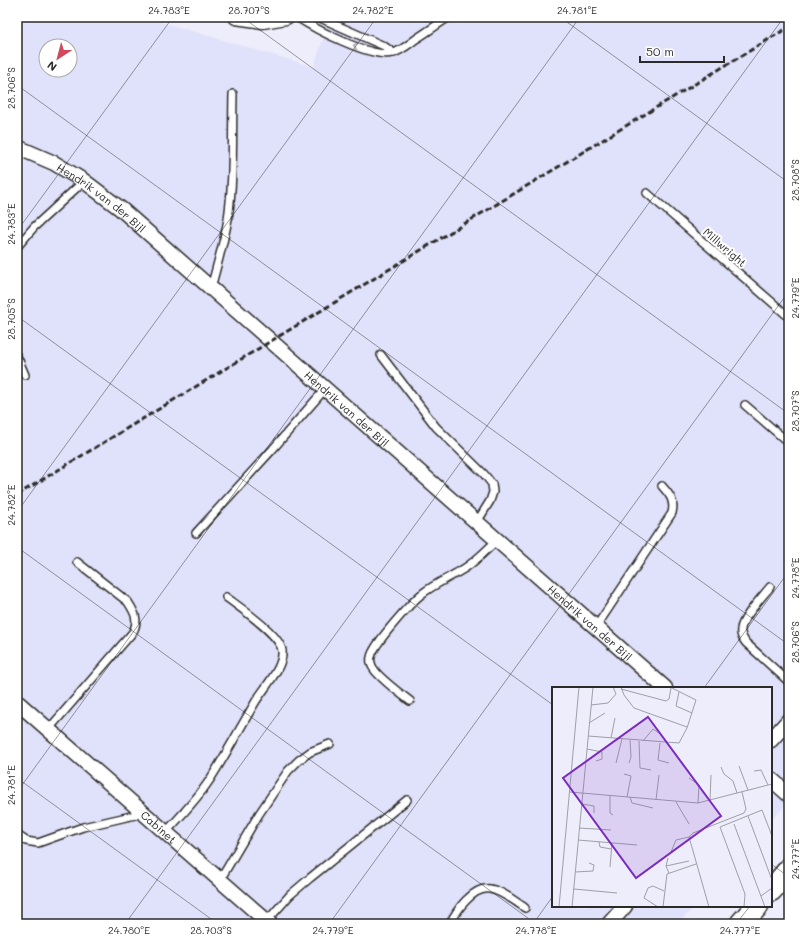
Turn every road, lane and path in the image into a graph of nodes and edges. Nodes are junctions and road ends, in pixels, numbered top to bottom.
1 (236, 17) edge
2 (286, 17) edge
3 (297, 17) edge
4 (318, 17) edge
5 (449, 17) edge
6 (394, 53) junction
7 (233, 94) dead end
8 (17, 147) edge
9 (84, 181) junction
10 (647, 193) dead end
11 (17, 247) edge
12 (211, 288) junction
13 (789, 317) edge
14 (381, 355) dead end
15 (17, 356) edge
16 (25, 375) dead end
17 (326, 388) junction
18 (745, 405) dead end
19 (789, 442) edge
20 (662, 486) dead end
21 (477, 522) junction
22 (196, 533) dead end
23 (497, 540) junction
24 (77, 562) dead end
25 (770, 587) dead end
26 (226, 597) dead end
27 (596, 627) junction
28 (789, 682) edge
29 (664, 687) edge
30 (410, 701) dead end
31 (17, 702) edge
32 (789, 720) edge
33 (48, 730) junction
34 (772, 739) edge
35 (330, 744) dead end
36 (772, 780) edge
37 (789, 794) edge
38 (407, 800) dead end
39 (144, 813) junction
40 (166, 832) junction
41 (17, 835) edge
42 (789, 870) edge
43 (220, 880) junction
44 (772, 889) edge
45 (624, 907) edge
46 (756, 907) edge
47 (526, 908) dead end
48 (269, 922) edge
49 (450, 924) edge
50 (609, 924) edge
51 (741, 924) edge

1 - 2 street
6 -> 3 lane
4 - 6 lane
5 - 6 lane
7 - 12 lane
8 - 9 street, Hendrik van der Bijl
9 - 11 lane
9 - 12 street, Hendrik van der Bijl
10 - 13 lane, Millwright
12 - 17 street, Hendrik van der Bijl
14 - 21 lane
15 - 16 lane
17 - 21 street, Hendrik van der Bijl
17 - 22 lane
18 - 19 lane
20 - 27 lane
21 - 23 street, Hendrik van der Bijl
23 - 27 street, Hendrik van der Bijl
23 - 30 lane
24 - 33 lane
25 - 28 lane
26 - 40 lane
27 - 29 street, Hendrik van der Bijl
31 - 33 street, Cabinet
32 - 34 street
33 - 39 street, Cabinet
35 - 43 lane
36 - 37 street
38 - 48 lane
39 - 40 street, Cabinet
39 - 41 lane
40 - 43 street, Cabinet
42 - 44 highway
43 - 48 street, Cabinet
45 - 50 street
46 - 51 highway
47 - 49 lane

